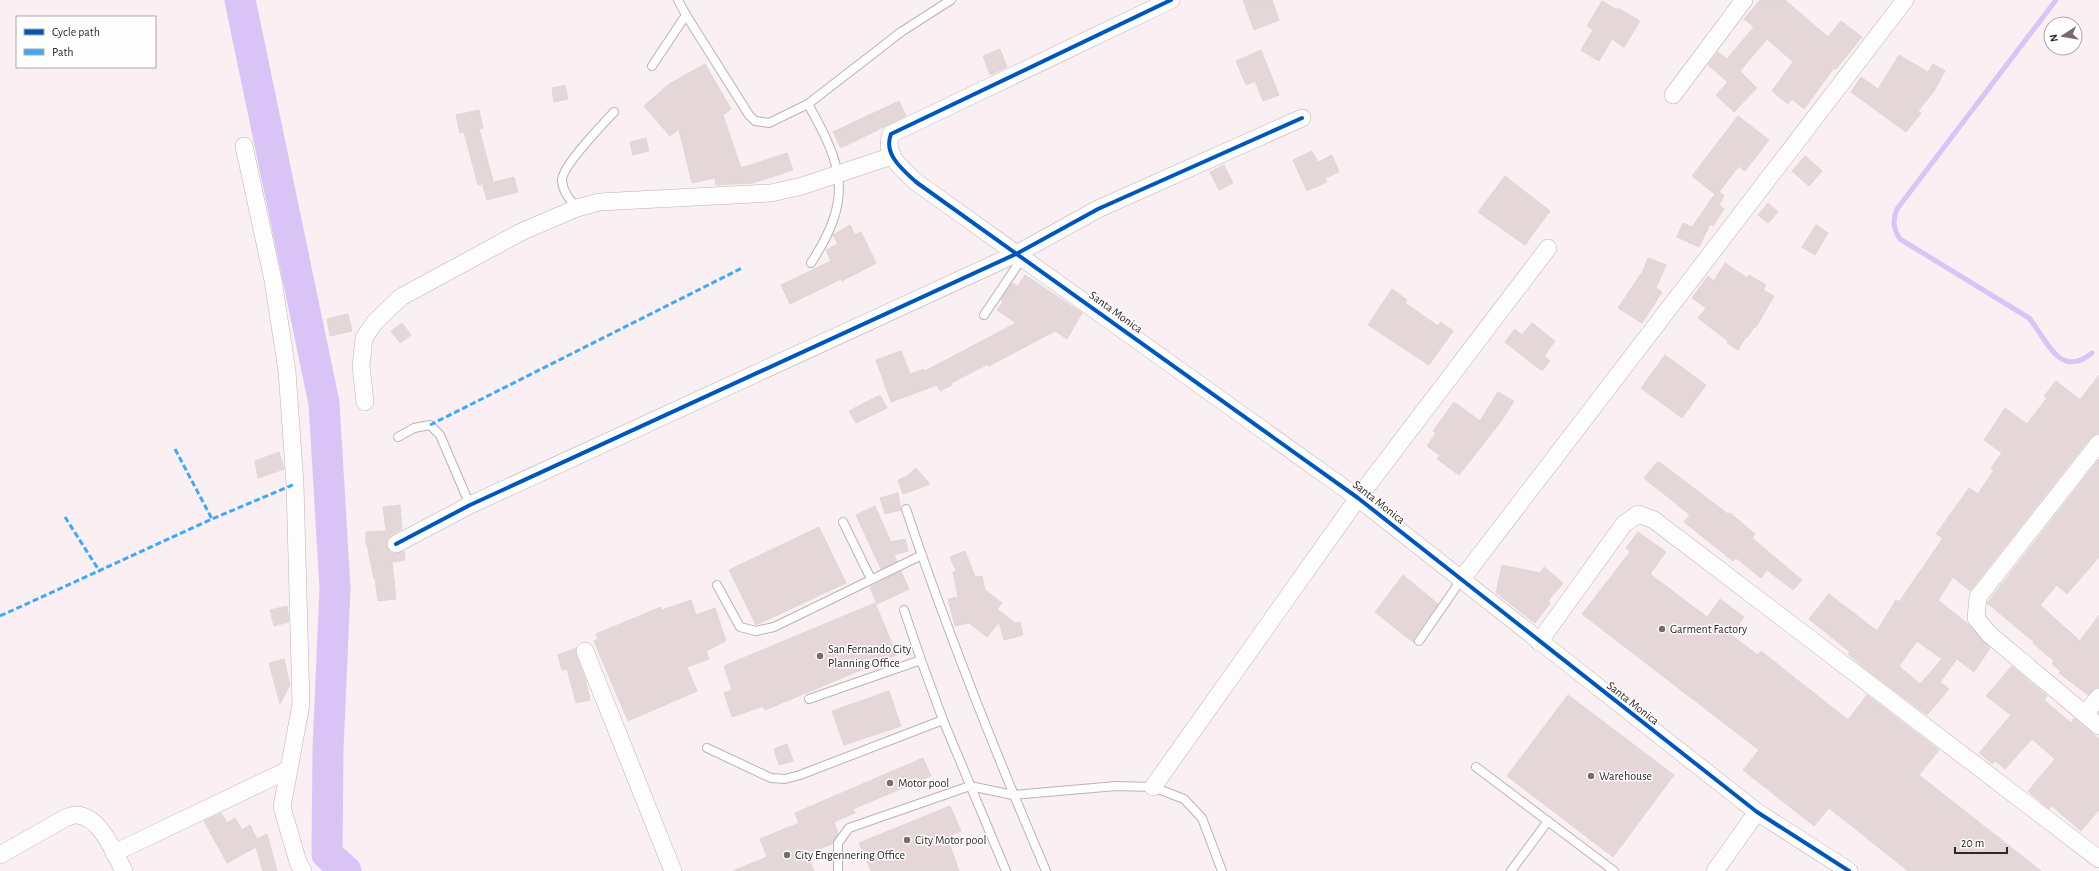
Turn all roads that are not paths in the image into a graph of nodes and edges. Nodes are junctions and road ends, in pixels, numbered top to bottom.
1 (678, 0) edge
2 (1171, 0) edge
3 (1744, 0) edge
4 (1905, 0) edge
5 (949, 1) edge
6 (1142, 6) edge
7 (686, 15) junction
8 (652, 66) dead end
9 (1673, 95) dead end
10 (808, 104) junction
11 (614, 112) dead end
12 (1302, 118) dead end
13 (244, 146) dead end
14 (892, 156) junction
15 (839, 173) junction
16 (576, 208) junction
17 (1548, 248) dead end
18 (1020, 255) junction
19 (811, 262) dead end
20 (984, 314) dead end
21 (365, 402) dead end
22 (398, 437) dead end
23 (2099, 443) edge
24 (1358, 498) junction
25 (470, 505) junction
26 (906, 509) dead end
27 (843, 522) dead end
28 (396, 544) dead end
29 (922, 555) junction
30 (871, 580) junction
31 (1461, 580) junction
32 (717, 585) dead end
33 (904, 610) dead end
34 (1419, 641) dead end
35 (1539, 642) junction
36 (585, 651) dead end
37 (920, 660) junction
38 (2099, 697) edge
39 (809, 699) dead end
40 (2085, 714) junction
41 (943, 720) junction
42 (2099, 726) edge
43 (707, 748) dead end
44 (1476, 767) dead end
45 (288, 770) junction
46 (970, 786) junction
47 (1154, 787) junction
48 (1013, 795) junction
49 (1757, 812) junction
50 (1548, 821) junction
51 (114, 854) junction
52 (0, 855) edge
53 (2099, 859) edge
54 (124, 871) edge
55 (303, 871) edge
56 (673, 871) edge
57 (838, 871) edge
58 (1006, 871) edge
59 (1046, 871) edge
60 (1222, 871) edge
61 (1511, 871) edge
62 (1614, 871) edge
63 (1715, 871) edge
64 (1849, 871) edge

1 - 7 lane
2 - 6 street
3 - 9 street
4 - 31 street
5 - 10 lane
6 - 14 street
7 - 8 lane
7 - 10 lane
10 - 15 lane
11 - 16 lane
12 - 18 street
13 - 45 street
14 - 15 street
14 - 18 street, Santa Monica
15 - 16 street
15 - 19 lane
16 - 21 street
17 - 24 street
18 - 20 lane
18 - 24 street, Santa Monica
18 - 25 street
22 - 25 lane
23 - 40 street
24 - 31 street, Santa Monica
24 - 47 street
25 - 28 street
26 - 29 lane
27 - 30 lane
29 - 30 lane
29 - 48 lane
30 - 32 lane
31 - 34 lane
31 - 35 street, Santa Monica
33 - 37 lane
35 - 49 street, Santa Monica
35 - 53 street
36 - 56 street
37 - 39 lane
37 - 41 lane
38 - 40 street
40 - 42 street
41 - 43 lane
41 - 46 lane
44 - 50 lane
45 - 51 street
45 - 55 street
46 - 48 lane
46 - 57 lane
46 - 58 lane
47 - 48 lane
47 - 60 lane
48 - 59 lane
49 - 63 street
49 - 64 street, Santa Monica
50 - 61 lane
50 - 62 lane
51 - 52 street
51 - 54 street

